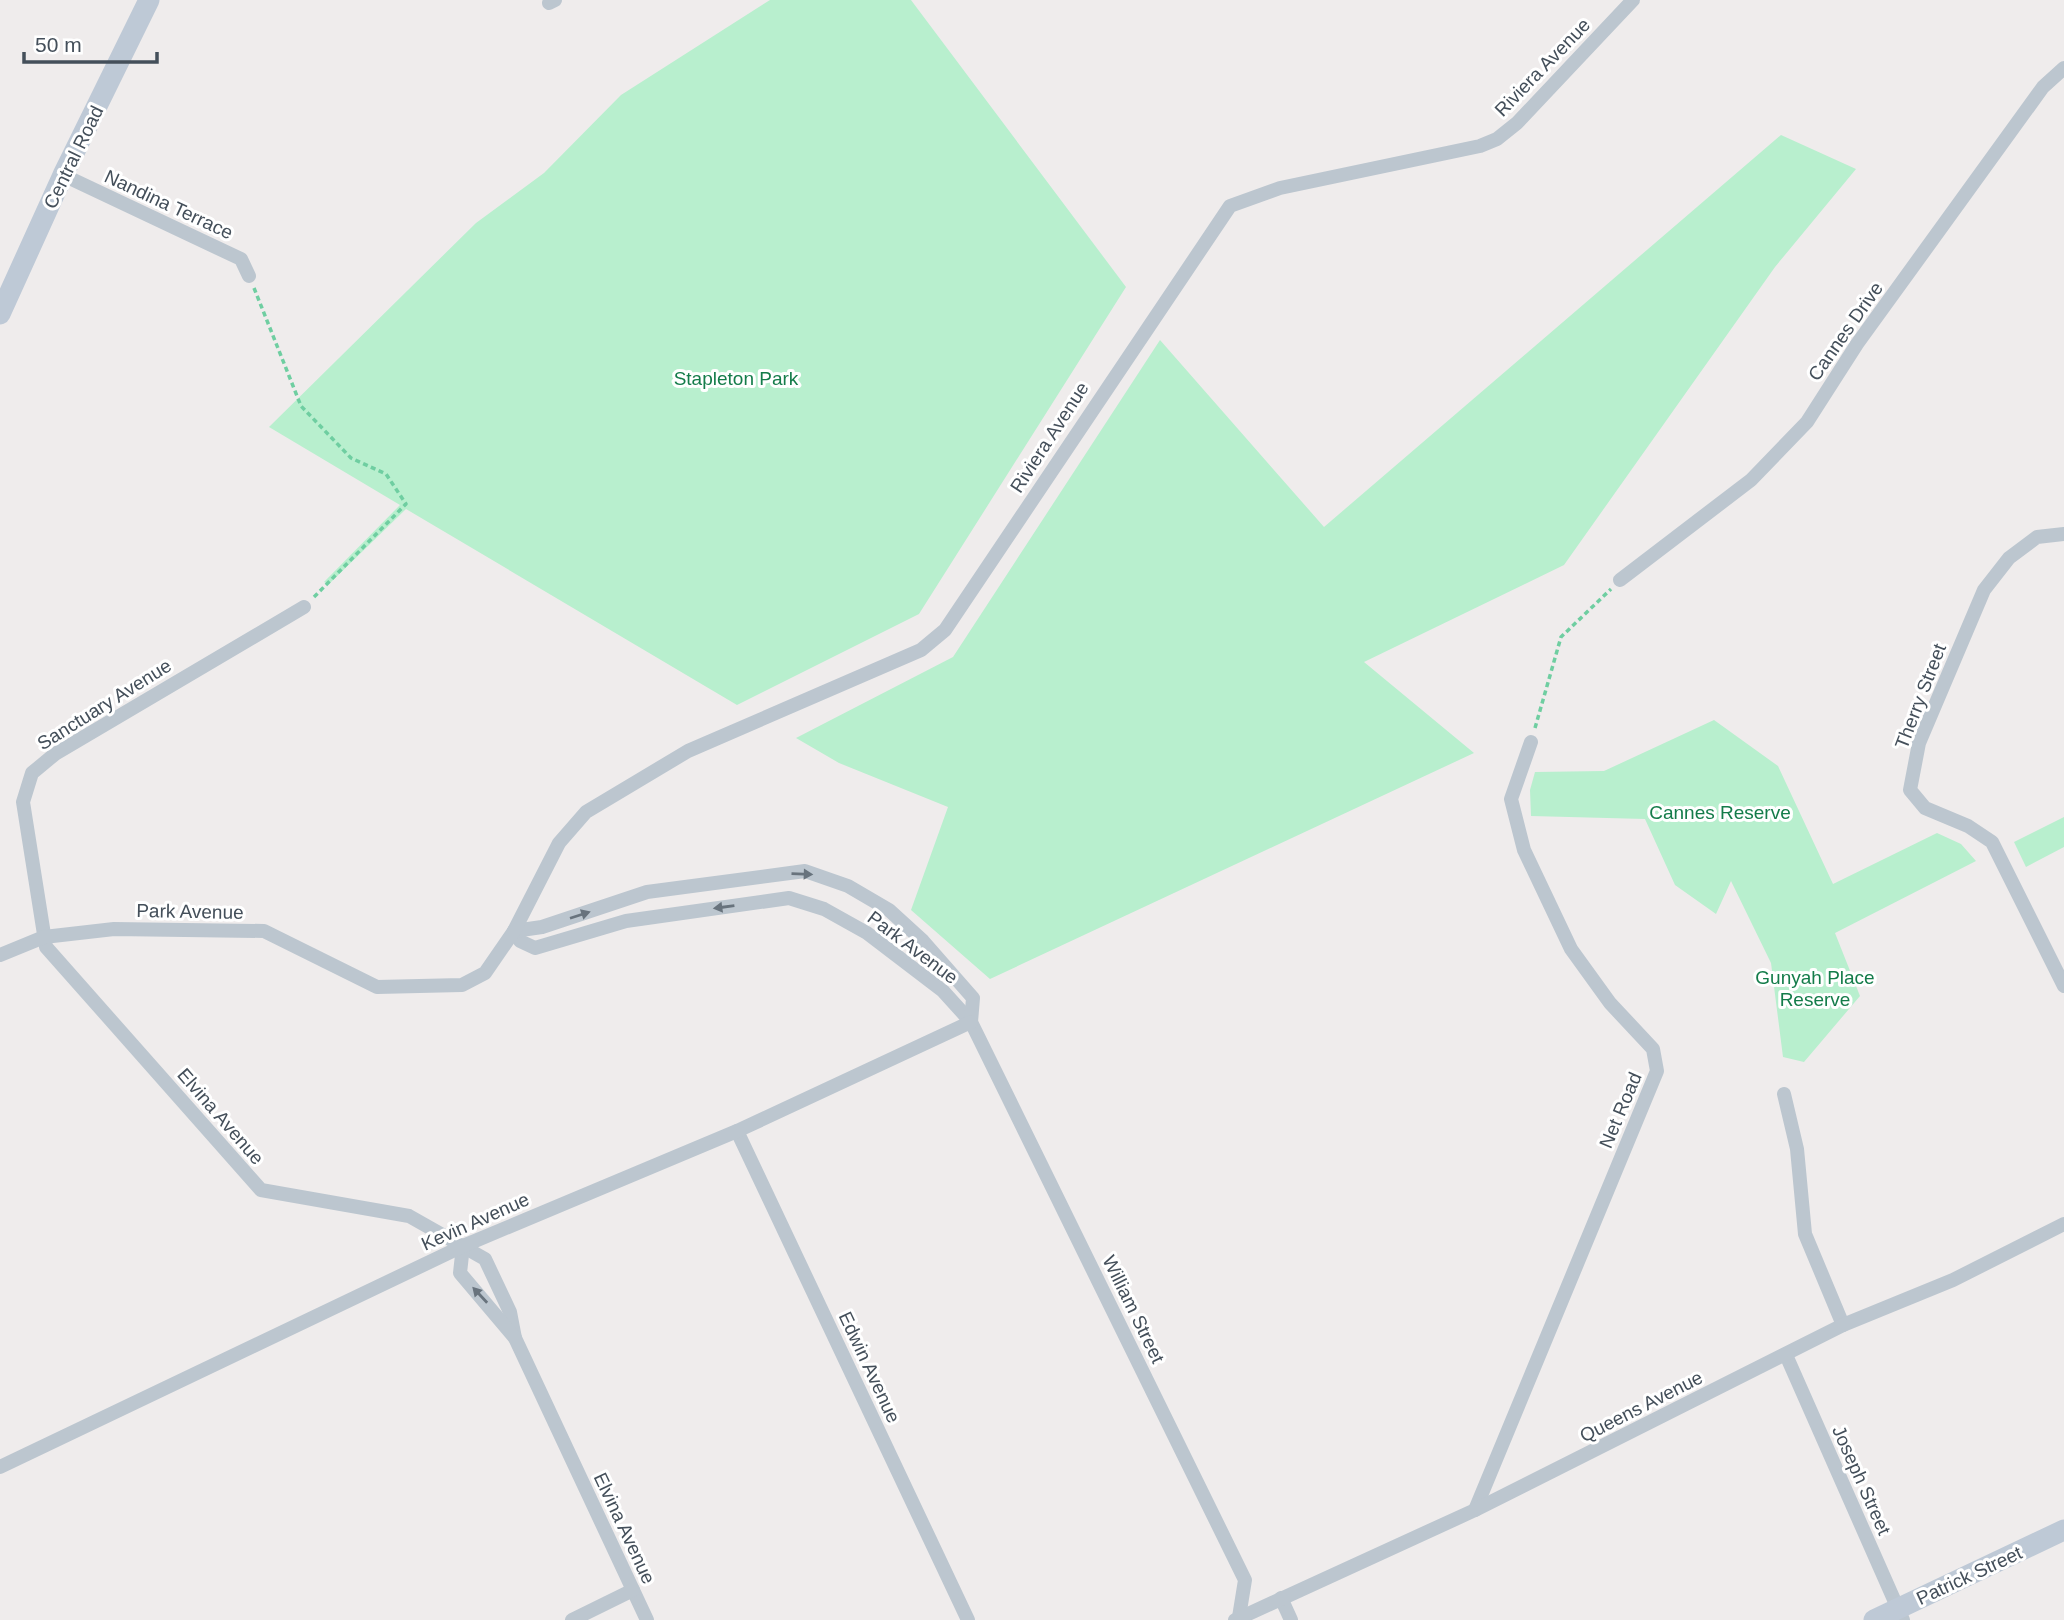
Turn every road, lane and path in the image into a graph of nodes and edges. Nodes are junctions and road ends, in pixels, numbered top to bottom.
1 (149, 0) edge
2 (1633, 0) edge
3 (2064, 68) edge
4 (63, 175) junction
5 (249, 276) joint
6 (0, 314) edge
7 (2064, 534) edge
8 (1620, 580) joint
9 (304, 607) joint
10 (1531, 742) joint
11 (514, 931) junction
12 (44, 937) junction
13 (0, 955) edge
14 (2064, 986) edge
15 (971, 1022) junction
16 (1784, 1094) dead end
17 (737, 1131) junction
18 (2064, 1224) edge
19 (463, 1246) junction
20 (1843, 1325) junction
21 (515, 1338) junction
22 (1786, 1355) junction
23 (0, 1467) edge
24 (1475, 1510) junction
25 (2064, 1530) edge
26 (633, 1590) junction
27 (1281, 1598) junction
28 (1900, 1615) edge
29 (1237, 1619) edge
30 (572, 1620) edge
31 (647, 1620) edge
32 (968, 1620) edge
33 (1291, 1620) edge
34 (1874, 1620) edge

1 - 4 street, Central Road
2 - 11 street, Riviera Avenue
3 - 8 street, Cannes Drive
4 - 5 street, Nandina Terrace
4 - 6 street, Central Road
5 - 9 path
7 - 14 street, Therry Street
8 - 10 path
9 - 12 street, Sanctuary Avenue
10 - 24 street, Net Road
11 - 12 street, Park Avenue
15 -> 11 street, Park Avenue
11 -> 15 street, Park Avenue
12 - 13 street, Park Avenue
12 - 19 street, Elvina Avenue
15 - 17 street, Kevin Avenue
15 - 29 street, William Street
16 - 20 street
17 - 19 street, Kevin Avenue
17 - 32 street, Edwin Avenue
18 - 20 street, Queens Avenue
19 - 21 street, Elvina Avenue
21 -> 19 street, Elvina Avenue
19 - 23 street, Kevin Avenue
20 - 22 street, Queens Avenue
21 - 26 street, Elvina Avenue
22 - 24 street, Queens Avenue
22 - 28 street, Joseph Street
24 - 27 street, Queens Avenue
25 - 28 street, Patrick Street
26 - 30 street
26 - 31 street, Elvina Avenue
27 - 29 street, Queens Avenue
27 - 33 street
28 - 34 street, Patrick Street

